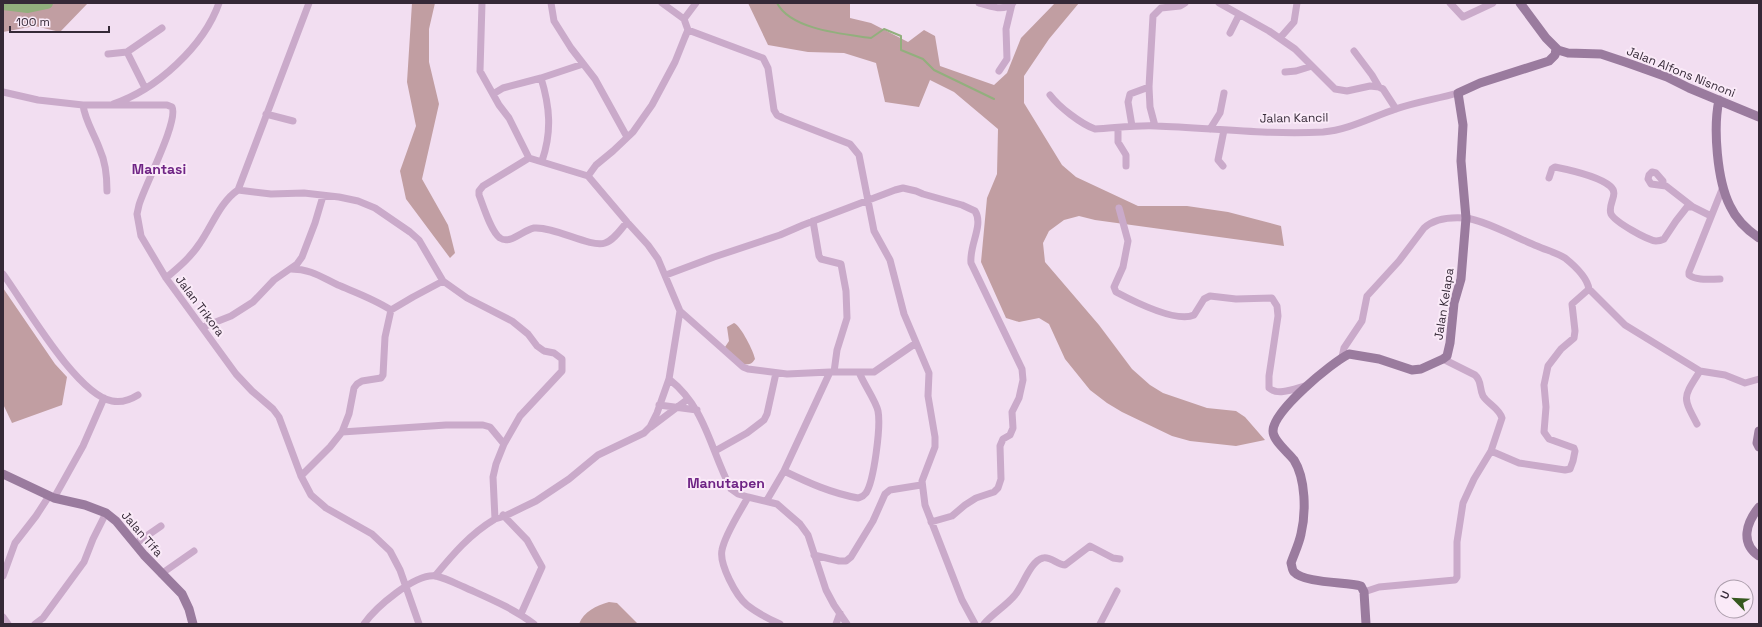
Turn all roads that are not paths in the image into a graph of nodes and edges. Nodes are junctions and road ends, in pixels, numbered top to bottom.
1 (219, 3) edge
2 (309, 3) edge
3 (482, 3) edge
4 (551, 3) edge
5 (662, 3) edge
6 (696, 3) edge
7 (979, 3) edge
8 (1185, 3) edge
9 (1219, 3) edge
10 (1298, 3) edge
11 (1450, 3) edge
12 (1493, 3) edge
13 (1520, 3) edge
14 (1013, 4) edge
15 (1239, 15) junction
16 (684, 18) junction
17 (162, 28) dead end
18 (688, 30) junction
19 (1230, 33) dead end
20 (1280, 38) junction
21 (1556, 49) junction
22 (1354, 51) dead end
23 (127, 52) junction
24 (108, 54) dead end
25 (583, 64) junction
26 (1312, 66) junction
27 (999, 71) dead end
28 (1286, 72) dead end
29 (541, 78) junction
30 (1149, 87) junction
31 (1379, 87) junction
32 (145, 88) junction
33 (3, 92) edge
34 (1224, 93) dead end
35 (1458, 93) junction
36 (493, 94) junction
37 (1050, 95) dead end
38 (1719, 100) junction
39 (83, 105) junction
40 (105, 106) junction
41 (1396, 109) junction
42 (266, 114) junction
43 (1759, 116) edge
44 (293, 121) dead end
45 (1132, 126) junction
46 (1154, 126) junction
47 (1118, 128) junction
48 (1210, 130) junction
49 (1224, 130) junction
50 (627, 138) junction
51 (529, 158) junction
52 (542, 161) junction
53 (1126, 166) dead end
54 (1223, 166) dead end
55 (588, 176) junction
56 (1549, 178) dead end
57 (1663, 185) dead end
58 (1723, 187) junction
59 (238, 190) junction
60 (107, 191) dead end
61 (323, 196) junction
62 (867, 201) junction
63 (1693, 207) junction
64 (1119, 208) dead end
65 (1711, 216) junction
66 (1466, 218) junction
67 (813, 221) junction
68 (627, 222) junction
69 (1759, 238) edge
70 (291, 269) junction
71 (3, 274) edge
72 (666, 275) junction
73 (166, 278) junction
74 (1720, 279) dead end
75 (443, 281) junction
76 (1589, 289) junction
77 (391, 310) junction
78 (680, 311) junction
79 (203, 327) junction
80 (916, 343) junction
81 (1342, 358) junction
82 (1443, 359) junction
83 (1700, 371) junction
84 (832, 372) junction
85 (859, 372) junction
86 (776, 373) junction
87 (668, 379) junction
88 (1759, 379) edge
89 (1305, 386) junction
90 (138, 395) dead end
91 (104, 398) junction
92 (688, 399) junction
93 (659, 405) junction
94 (677, 408) junction
95 (697, 410) junction
96 (1697, 424) dead end
97 (650, 427) junction
98 (1759, 431) edge
99 (342, 432) junction
100 (504, 444) junction
101 (1759, 448) edge
102 (715, 450) junction
103 (1491, 451) junction
104 (784, 471) junction
105 (3, 474) edge
106 (301, 476) junction
107 (921, 485) junction
108 (51, 497) junction
109 (748, 497) junction
110 (767, 500) junction
111 (1759, 507) edge
112 (495, 511) junction
113 (106, 512) junction
114 (505, 516) junction
115 (495, 519) junction
116 (932, 522) junction
117 (161, 526) dead end
118 (135, 544) junction
119 (194, 552) dead end
120 (814, 555) junction
121 (1759, 556) edge
122 (1120, 559) dead end
123 (161, 574) junction
124 (3, 576) edge
125 (435, 576) junction
126 (406, 586) junction
127 (1117, 591) dead end
128 (1364, 592) junction
129 (840, 613) junction
130 (521, 614) junction
131 (3, 617) edge
132 (8, 624) edge
133 (35, 624) edge
134 (193, 624) edge
135 (364, 624) edge
136 (419, 624) edge
137 (534, 624) edge
138 (780, 624) edge
139 (836, 624) edge
140 (847, 624) edge
141 (975, 624) edge
142 (984, 624) edge
143 (1100, 624) edge
144 (1366, 624) edge

1 - 32 street
2 - 42 street
3 - 36 street
4 - 25 street
5 - 16 street
6 - 16 street
7 - 14 street
8 - 30 street
9 - 15 street
10 - 20 street
11 - 12 street
13 - 21 street
14 - 27 street
15 - 19 street
15 - 20 street
16 - 18 street
17 - 23 street
18 - 50 street
18 - 62 street
20 - 26 street
21 - 35 street, Jalan Kancil
21 - 38 street, Jalan Alfons Nisnoni
22 - 31 street
23 - 24 street
23 - 32 street
25 - 29 street
25 - 50 street
26 - 28 street
26 - 31 street
29 - 36 street
29 - 52 street
30 - 45 street
30 - 46 street
31 - 41 street
32 - 40 street
33 - 39 street, Jalan Trikora
34 - 48 street
35 - 41 street, Jalan Kancil
35 - 66 street, Jalan Kelapa
36 - 51 street
37 - 47 street, Jalan Kancil
38 - 43 street, Jalan Alfons Nisnoni
38 - 58 street
39 - 40 street, Jalan Trikora
39 - 60 street
40 - 73 street, Jalan Trikora
41 - 49 street, Jalan Kancil
42 - 44 street
42 - 59 street
45 - 46 street, Jalan Kancil
45 - 47 street, Jalan Kancil
46 - 48 street, Jalan Kancil
47 - 53 street
48 - 49 street, Jalan Kancil
49 - 54 street
50 - 55 street
51 - 52 street
51 - 68 street
52 - 55 street
55 - 68 street
56 - 63 street
57 - 63 street
58 - 65 street
58 - 69 street
59 - 61 street
59 - 73 street
61 - 70 street
61 - 75 street
62 - 67 street
62 - 80 street
62 - 116 street
63 - 65 street
64 - 89 street
65 - 74 street
66 - 76 street
66 - 81 street
66 - 82 street, Jalan Kelapa
67 - 72 street
67 - 84 street
68 - 72 street
70 - 77 street
70 - 79 street
71 - 91 street
72 - 78 street
73 - 79 street, Jalan Trikora
75 - 77 street
75 - 100 street
76 - 83 street
76 - 103 street
77 - 99 street
78 - 86 street
78 - 87 street
79 - 106 street, Jalan Trikora
80 - 85 street
80 - 107 street
81 - 82 street
81 - 89 street
82 - 103 street
83 - 88 street
83 - 96 street
84 - 85 street
84 - 86 street
84 - 104 street
85 - 104 street
86 - 102 street
87 - 92 street
87 - 93 street
89 - 128 street
90 - 91 street
91 - 108 street
92 - 94 street
92 - 95 street
93 - 94 street
93 - 97 street
94 - 95 street
94 - 97 street
95 - 102 street
97 - 114 street
98 - 101 street
99 - 100 street
99 - 106 street
100 - 112 street
102 - 109 street
103 - 128 street
104 - 110 street
105 - 108 street, Jalan Tifa
106 - 126 street, Jalan Trikora
107 - 116 street
107 - 120 street
108 - 113 street, Jalan Tifa
108 - 124 street
109 - 110 street
109 - 138 street
110 - 120 street
111 - 121 street
112 - 114 street
112 - 115 street
113 - 118 street, Jalan Tifa
113 - 133 street
114 - 115 street
114 - 130 street
115 - 125 street
116 - 141 street
117 - 118 street
118 - 123 street, Jalan Tifa
119 - 123 street
120 - 129 street
122 - 142 street
123 - 134 street, Jalan Tifa
125 - 126 street
125 - 130 street
126 - 135 street
126 - 136 street, Jalan Trikora
127 - 143 street
128 - 144 street
129 - 139 street
129 - 140 street
130 - 137 street
131 - 132 street

